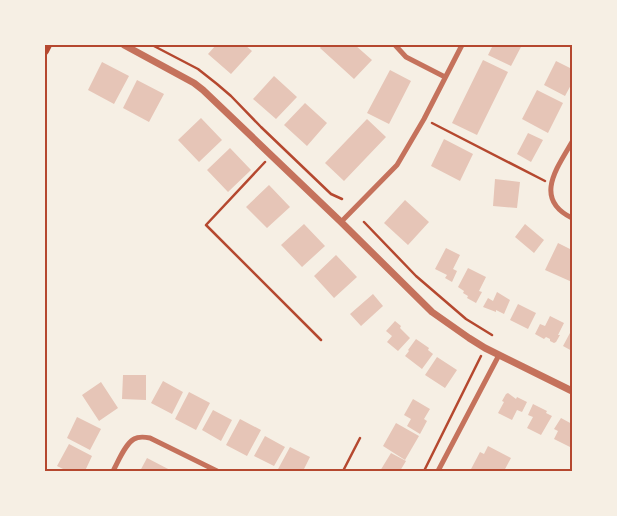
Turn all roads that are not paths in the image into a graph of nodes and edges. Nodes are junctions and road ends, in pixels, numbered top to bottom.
1 (48, 45) edge
2 (124, 45) edge
3 (394, 45) edge
4 (462, 45) edge
5 (45, 51) edge
6 (445, 77) junction
7 (572, 142) edge
8 (572, 218) edge
9 (341, 222) junction
10 (499, 355) junction
11 (572, 391) edge
12 (114, 471) edge
13 (217, 471) edge
14 (438, 471) edge

1 - 5 main road
2 - 9 street
3 - 6 street
4 - 6 street
6 - 9 street
7 - 8 street
9 - 10 street
10 - 11 street
10 - 14 street
12 - 13 street

